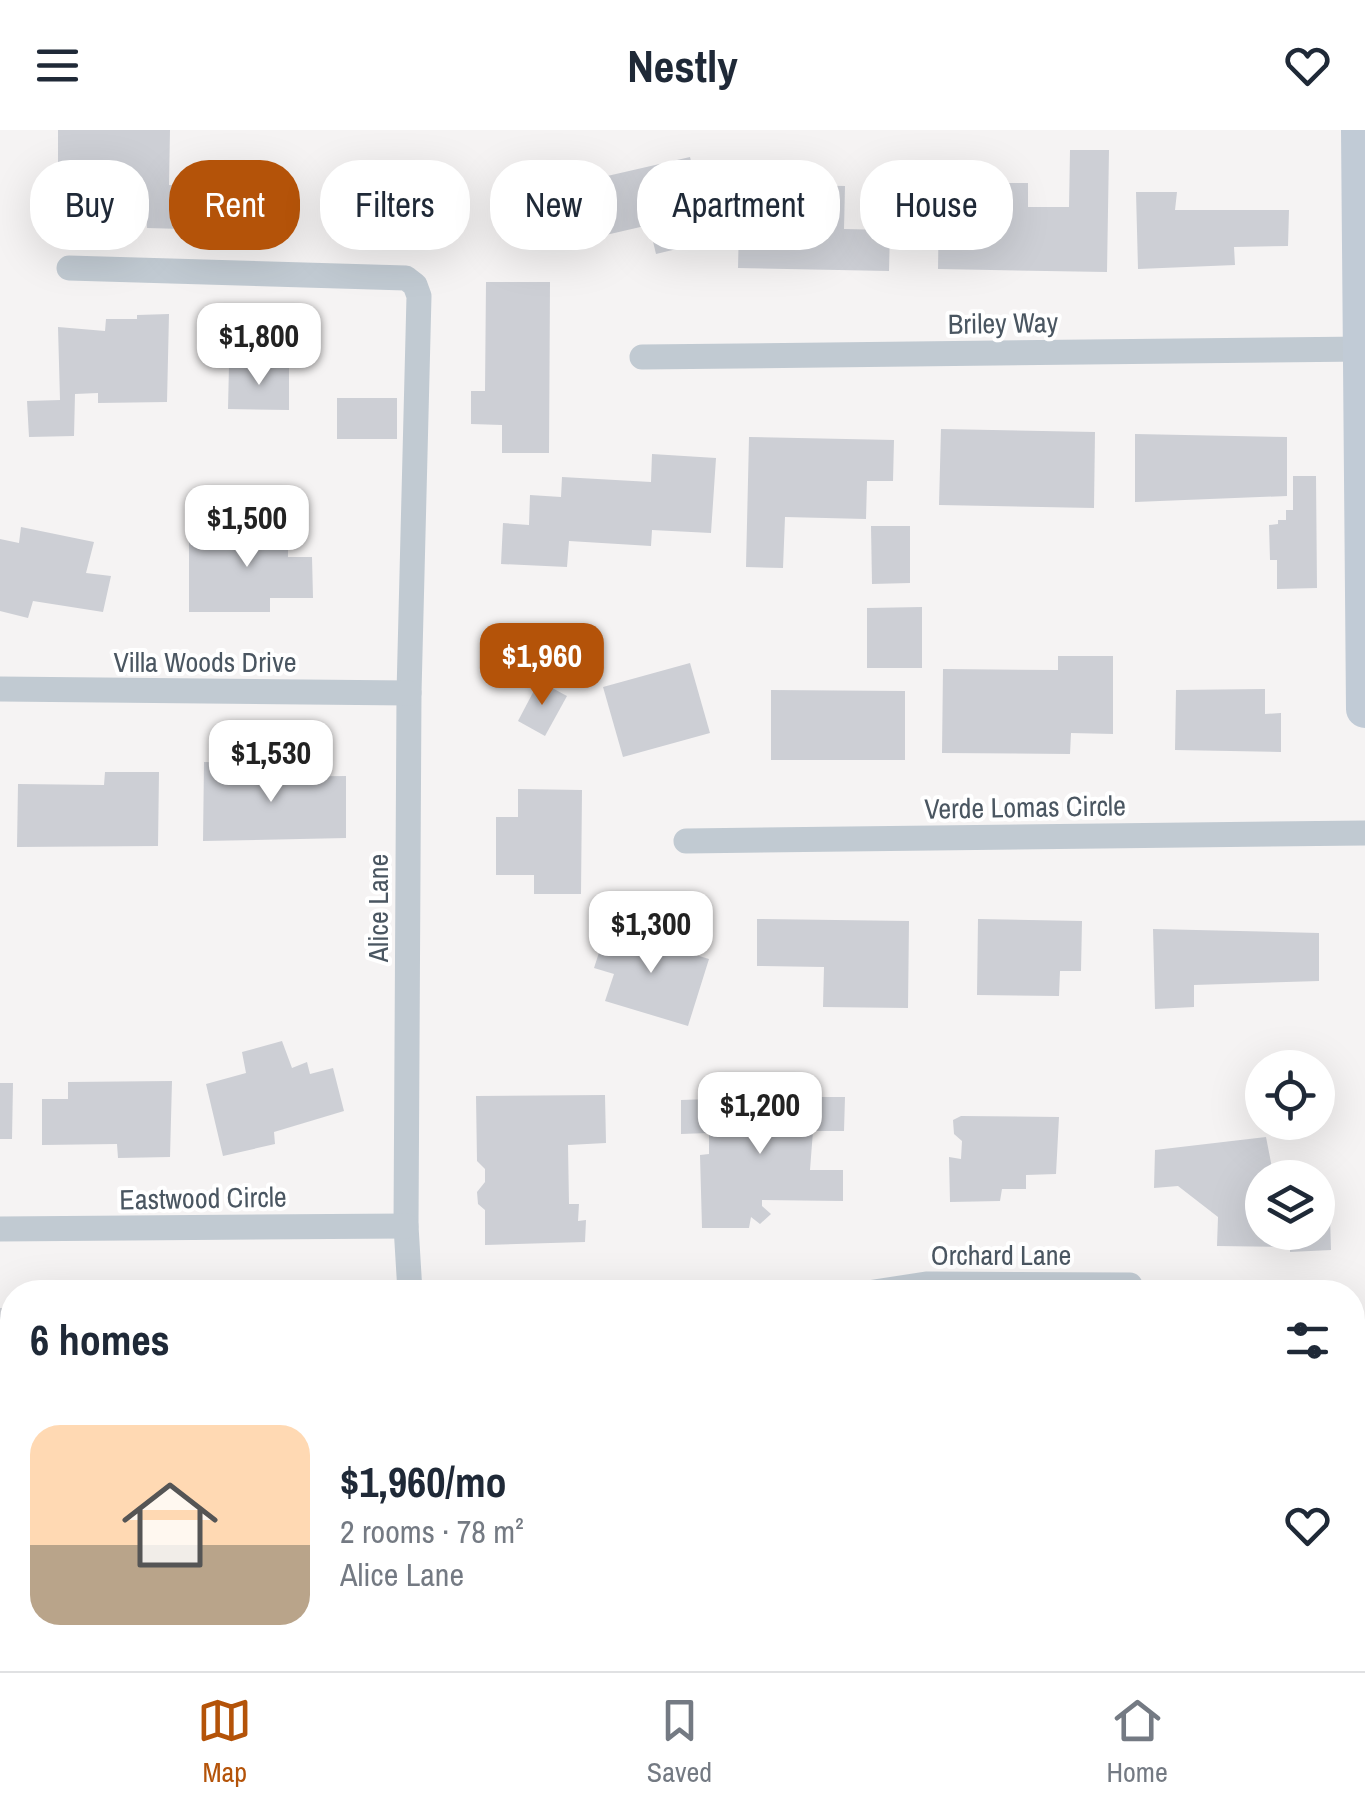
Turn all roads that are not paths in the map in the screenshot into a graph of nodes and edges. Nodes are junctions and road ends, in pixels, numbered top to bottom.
1 (1360, 130) edge
2 (69, 268) dead end
3 (1363, 349) edge
4 (642, 356) dead end
5 (0, 689) edge
6 (410, 693) junction
7 (1365, 709) edge
8 (1365, 832) edge
9 (686, 841) dead end
10 (406, 1226) junction
11 (0, 1230) edge
12 (409, 1280) edge

1 - 3 street
2 - 6 street, Alice Lane
3 - 4 street, Briley Way
3 - 7 street
5 - 6 street, Villa Woods Drive
6 - 10 street, Alice Lane
8 - 9 street, Verde Lomas Circle
10 - 11 street, Eastwood Circle
10 - 12 street, Alice Lane

